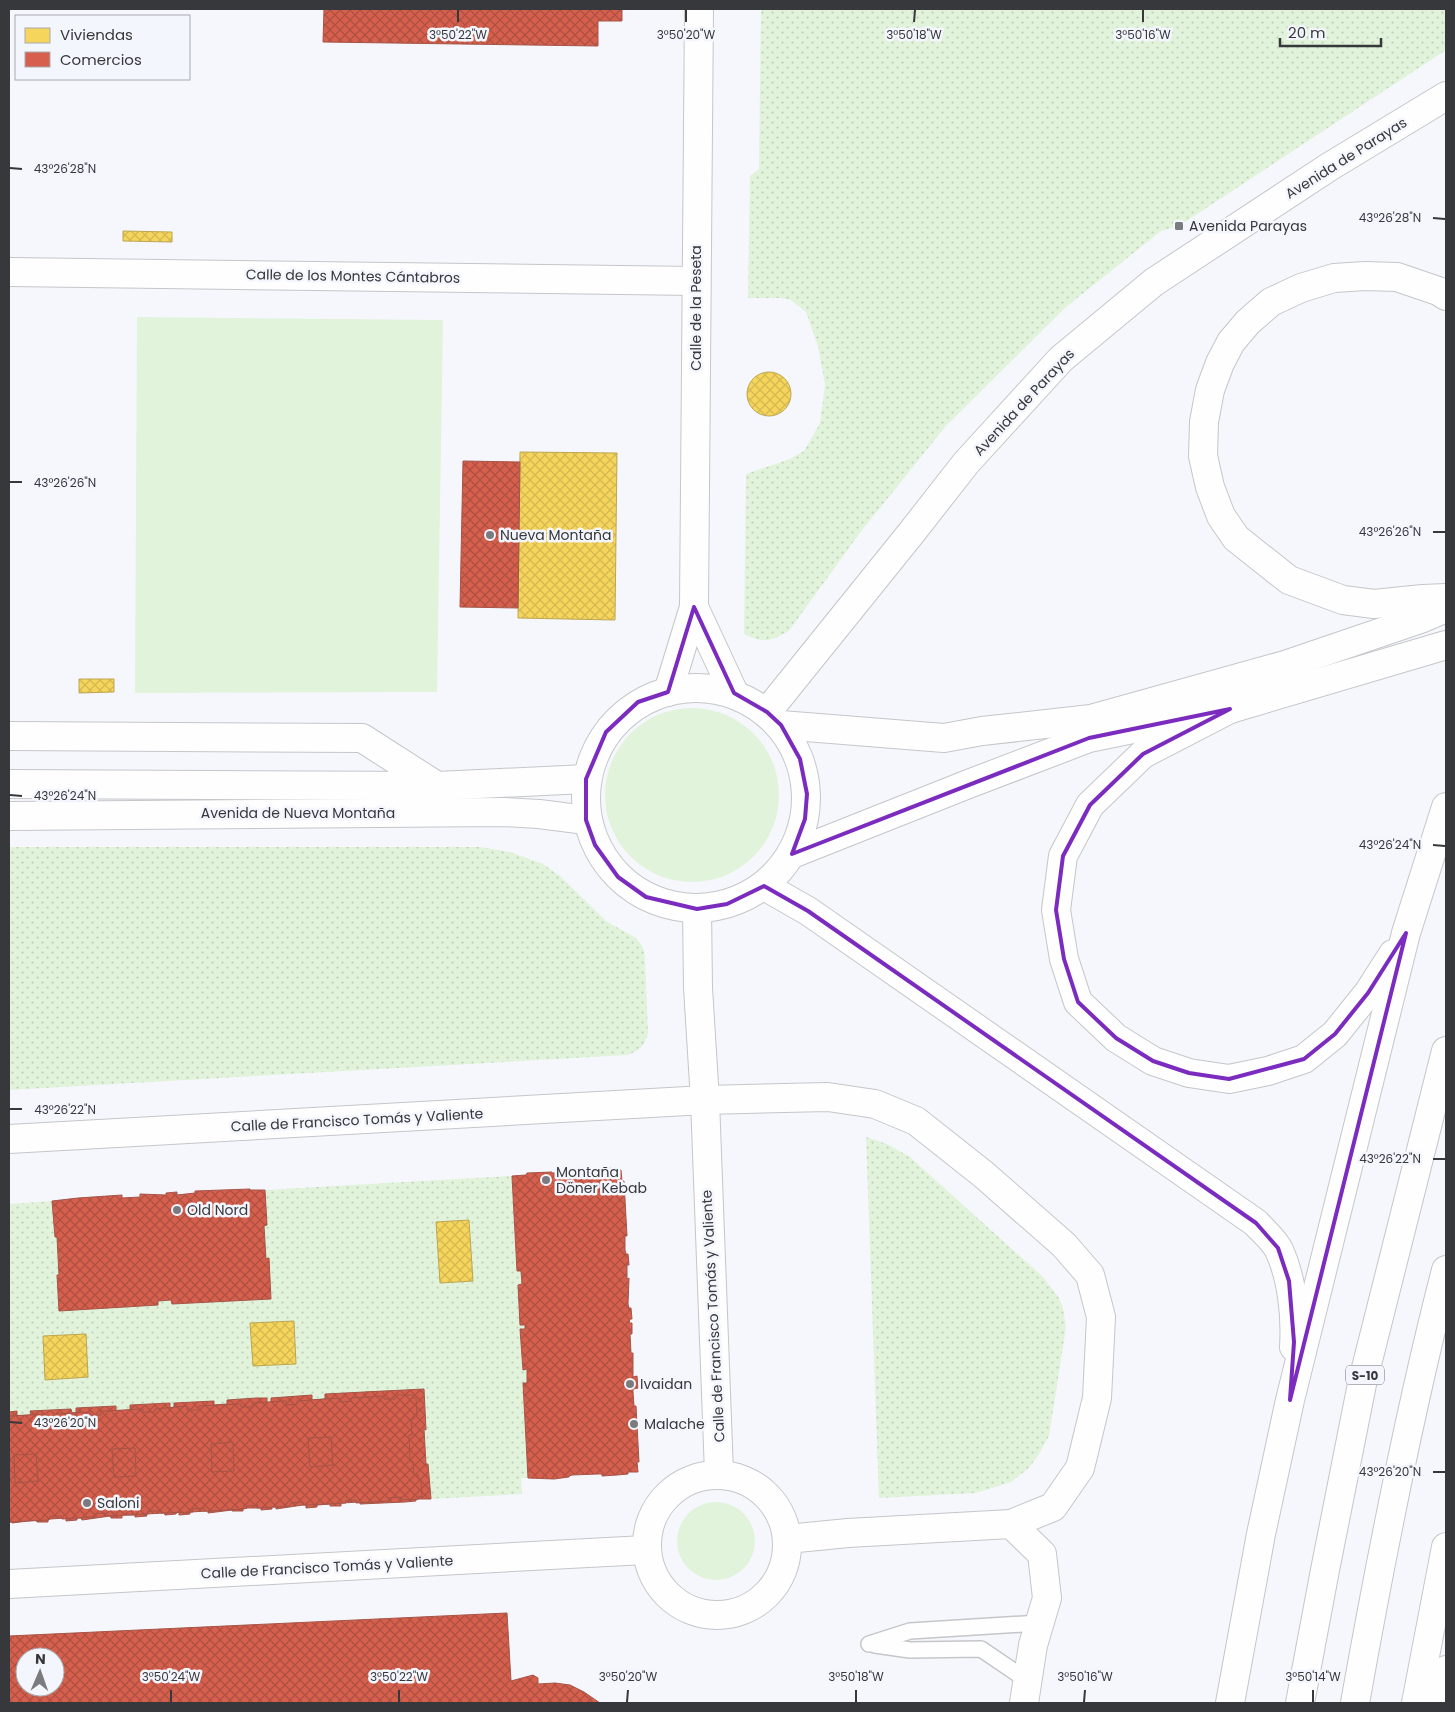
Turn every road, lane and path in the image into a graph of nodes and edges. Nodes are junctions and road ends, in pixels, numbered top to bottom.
1 (699, 9) edge
2 (1446, 96) edge
3 (9, 272) edge
4 (696, 280) junction
5 (1446, 296) edge
6 (1435, 606) edge
7 (694, 607) junction
8 (1446, 645) edge
9 (668, 692) junction
10 (734, 693) junction
11 (1230, 709) junction
12 (774, 718) junction
13 (9, 736) edge
14 (586, 779) junction
15 (9, 784) edge
16 (437, 786) junction
17 (1446, 807) edge
18 (9, 816) edge
19 (586, 820) junction
20 (792, 854) junction
21 (764, 886) junction
22 (697, 909) junction
23 (1406, 933) junction
24 (1446, 1051) edge
25 (705, 1100) junction
26 (9, 1139) edge
27 (1446, 1270) edge
28 (1290, 1400) junction
29 (719, 1473) junction
30 (1011, 1524) junction
31 (787, 1539) junction
32 (1446, 1547) edge
33 (645, 1550) junction
34 (9, 1584) edge
35 (1040, 1623) junction
36 (1446, 1670) edge
37 (1026, 1692) edge
38 (1230, 1703) edge
39 (1300, 1703) edge
40 (1355, 1703) edge
41 (1416, 1703) edge
42 (1438, 1703) edge

1 - 4 main road, Calle de la Peseta
2 - 12 main road, Avenida de Parayas
3 - 4 main road, Calle de los Montes Cántabros
4 - 7 main road, Calle de la Peseta
5 - 6 main road
6 - 12 main road
7 - 9 main road, Calle de la Peseta
7 - 10 main road, Calle de la Peseta
8 - 11 main road
9 - 10 main road
9 - 14 main road
10 - 12 main road
11 - 20 main road
11 - 23 main road
12 - 20 main road
13 - 16 main road
14 - 16 main road, Avenida de Nueva Montaña
14 - 19 main road
15 - 16 main road, Avenida de Nueva Montaña
17 - 23 main road
18 - 19 main road, Avenida de Nueva Montaña
19 - 22 main road
20 - 21 main road
21 - 22 main road
21 - 28 main road
22 - 25 main road, Calle de Francisco Tomás y Valiente
23 - 28 main road
24 - 39 main road, S-10
25 - 26 main road, Calle de Francisco Tomás y Valiente
25 - 29 main road, Calle de Francisco Tomás y Valiente
25 - 30 main road, Calle de Francisco Tomás y Valiente
27 - 40 main road
28 - 38 main road
29 - 31 main road
29 - 33 main road
30 - 31 main road, Calle de Francisco Tomás y Valiente
30 - 35 main road
31 - 33 main road
32 - 41 main road
33 - 34 main road, Calle de Francisco Tomás y Valiente
35 - 37 main road
35 - 37 lane
36 - 42 main road

